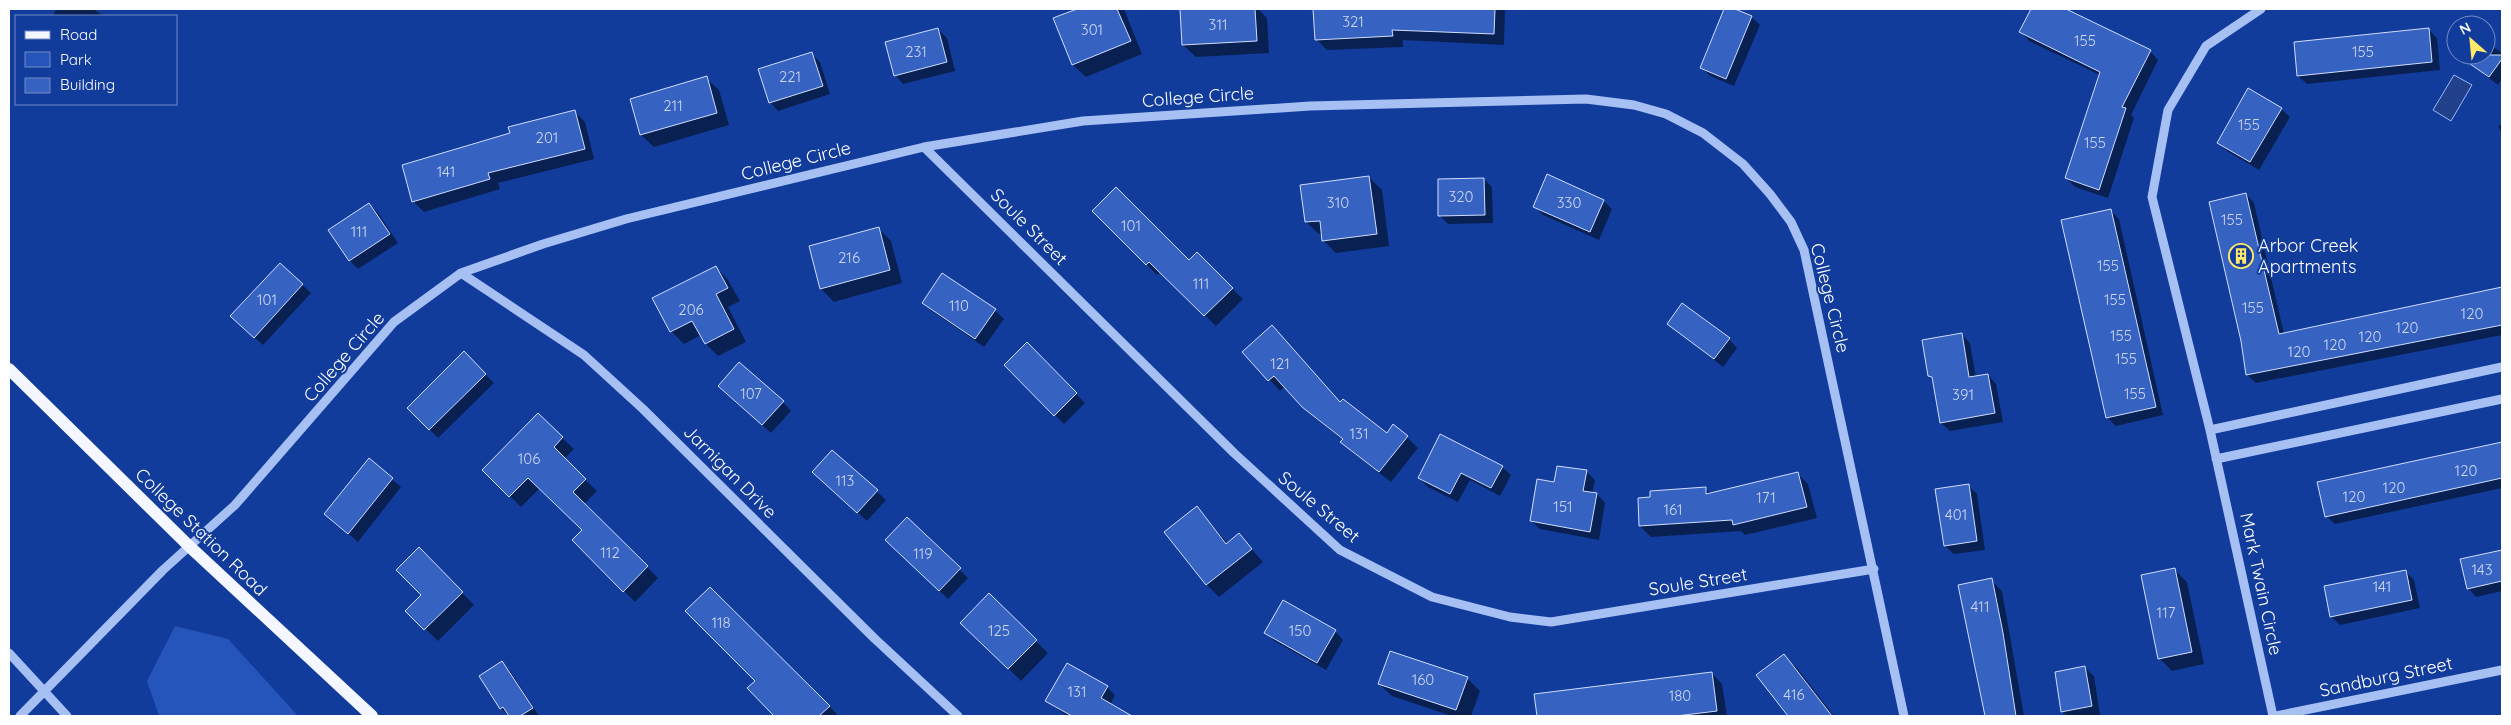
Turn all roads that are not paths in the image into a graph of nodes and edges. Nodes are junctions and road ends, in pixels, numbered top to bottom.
1 (2261, 9) edge
2 (924, 147) junction
3 (461, 273) junction
4 (2502, 367) edge
5 (9, 369) edge
6 (2502, 399) edge
7 (2210, 430) junction
8 (2216, 459) junction
9 (189, 546) junction
10 (1874, 568) junction
11 (9, 653) edge
12 (2502, 670) edge
13 (45, 690) junction
14 (20, 716) edge
15 (67, 716) edge
16 (372, 716) edge
17 (958, 716) edge
18 (1904, 716) edge
19 (2274, 716) edge

1 - 7 street, Mark Twain Circle
2 - 3 street, College Circle
2 - 10 street, Soule Street
2 - 10 street, College Circle
3 - 9 street, College Circle
3 - 17 street, Jarnigan Drive
4 - 7 street
5 - 9 main road, College Station Road
6 - 8 street
7 - 8 street, Mark Twain Circle
8 - 19 street, Mark Twain Circle
9 - 13 street, College Circle
9 - 16 main road, College Station Road
10 - 18 street, College Circle
11 - 13 street
12 - 19 street, Sandburg Street
13 - 14 street, College Circle
13 - 15 street

